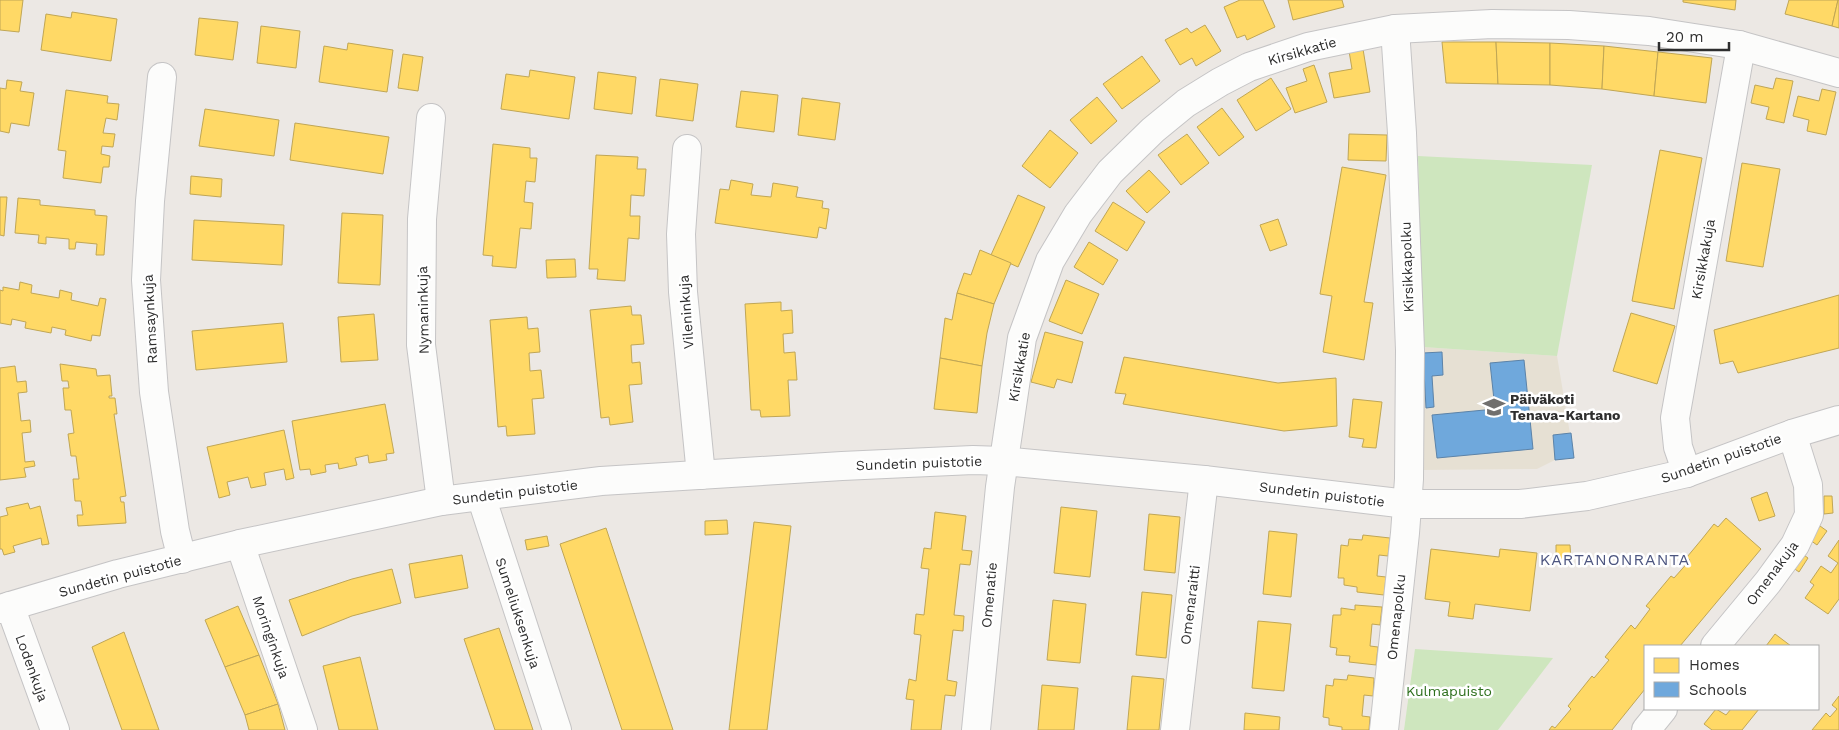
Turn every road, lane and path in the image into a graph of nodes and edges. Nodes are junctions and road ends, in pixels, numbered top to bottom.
1 (1395, 29) junction
2 (1739, 46) junction
3 (1839, 73) edge
4 (162, 77) dead end
5 (431, 118) dead end
6 (687, 149) dead end
7 (1839, 420) edge
8 (1792, 434) junction
9 (1004, 461) junction
10 (1686, 473) junction
11 (701, 475) junction
12 (1204, 480) junction
13 (481, 496) junction
14 (441, 501) junction
15 (1407, 504) junction
16 (240, 544) junction
17 (182, 559) junction
18 (5, 607) edge
19 (1716, 645) edge
20 (1662, 710) edge
21 (54, 730) edge
22 (303, 730) edge
23 (557, 730) edge
24 (976, 730) edge
25 (1175, 730) edge
26 (1384, 730) edge
27 (1646, 730) edge

1 - 2 street, Kirsikkatie
1 - 9 street, Kirsikkatie
1 - 15 street, Kirsikkapolku
2 - 3 street, Kirsikkatie
2 - 10 street, Kirsikkakuja
4 - 17 street, Ramsaynkuja
5 - 14 street, Nymaninkuja
6 - 11 street, Vileninkuja
7 - 8 street, Sundetin puistotie
8 - 10 street, Sundetin puistotie
8 - 19 street, Omenakuja
9 - 11 street, Sundetin puistotie
9 - 12 street, Sundetin puistotie
9 - 24 street, Omenatie
10 - 15 street, Sundetin puistotie
11 - 13 street, Sundetin puistotie
12 - 15 street, Sundetin puistotie
12 - 25 street, Omenaraitti
13 - 14 street, Sundetin puistotie
13 - 23 street, Sumeliuksenkuja
14 - 16 street, Sundetin puistotie
15 - 26 street, Omenapolku
16 - 17 street, Sundetin puistotie
16 - 22 street, Moringinkuja
17 - 18 street, Sundetin puistotie
18 - 21 street, Lodenkuja
20 - 27 street

